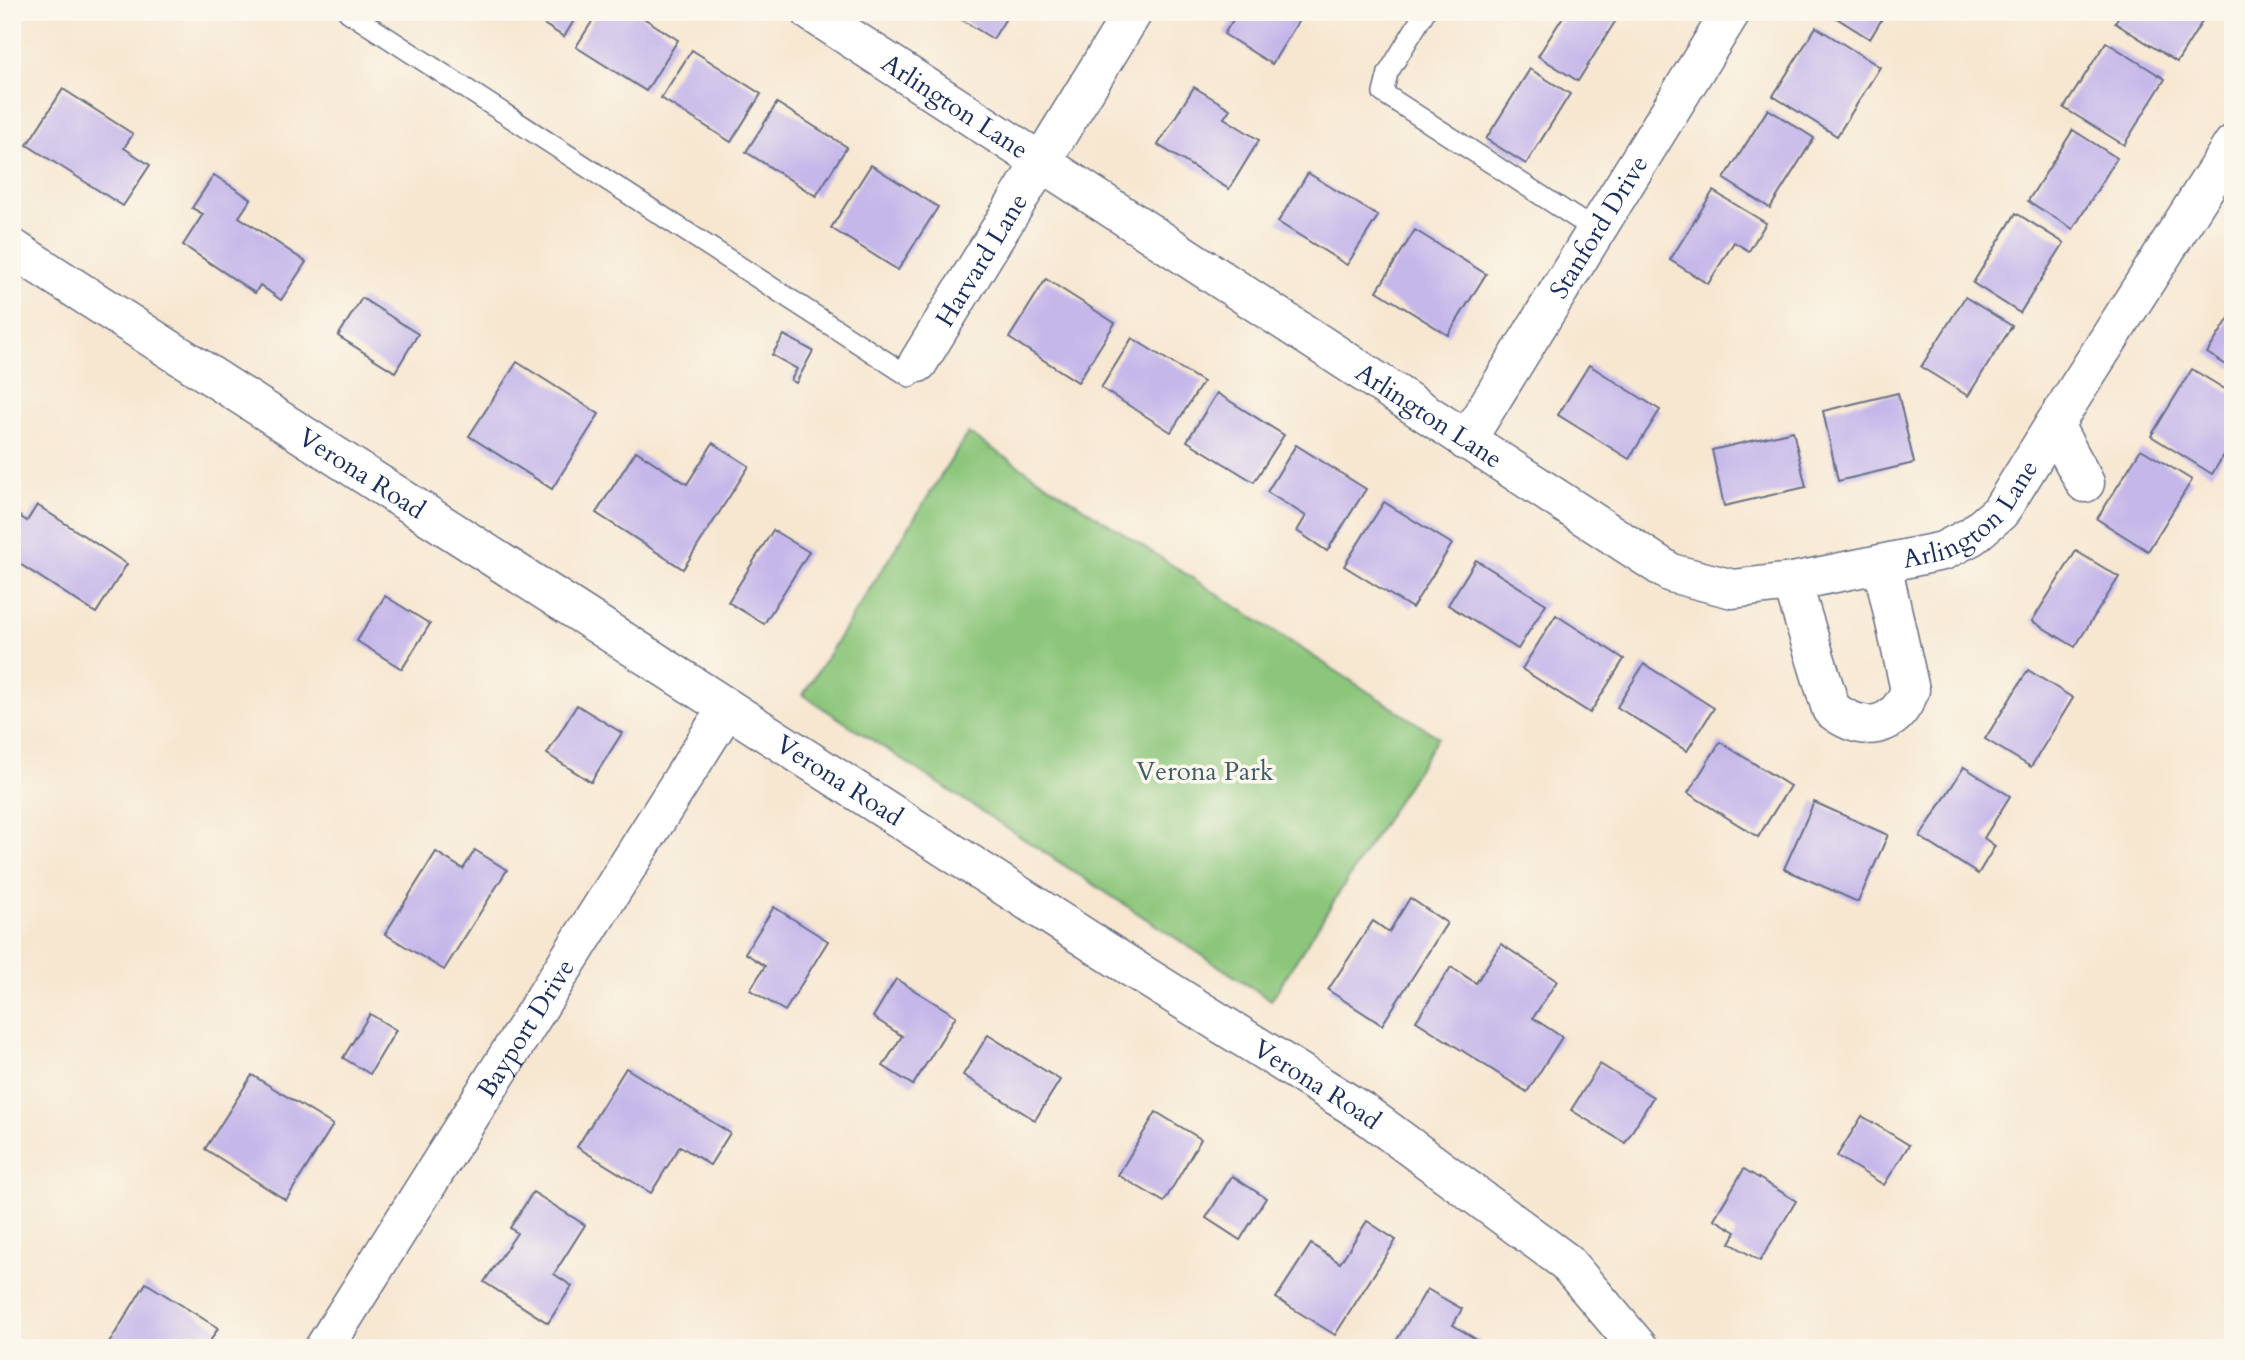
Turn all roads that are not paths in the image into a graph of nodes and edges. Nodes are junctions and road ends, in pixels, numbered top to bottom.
1 (348, 12) edge
2 (811, 12) edge
3 (1133, 12) edge
4 (1425, 12) edge
5 (1731, 12) edge
6 (2233, 144) edge
7 (1040, 161) junction
8 (1596, 231) junction
9 (12, 248) edge
10 (918, 363) joint
11 (2054, 425) junction
12 (1466, 441) junction
13 (2085, 483) dead end
14 (1882, 564) junction
15 (1792, 582) junction
16 (727, 708) junction
17 (324, 1348) edge
18 (1639, 1348) edge

1 - 10 lane
2 - 7 street, Arlington Lane
3 - 7 street, Harvard Lane
4 - 8 lane
5 - 8 street, Stanford Drive
6 - 11 street, Arlington Lane
7 - 10 street, Harvard Lane
7 - 12 street, Arlington Lane
8 - 12 street, Stanford Drive
9 - 16 street, Verona Road
11 - 13 street, Arlington Lane
11 - 14 street, Arlington Lane
12 - 15 street, Arlington Lane
14 - 15 street, Arlington Lane
14 - 15 street
16 - 17 street, Bayport Drive
16 - 18 street, Verona Road

